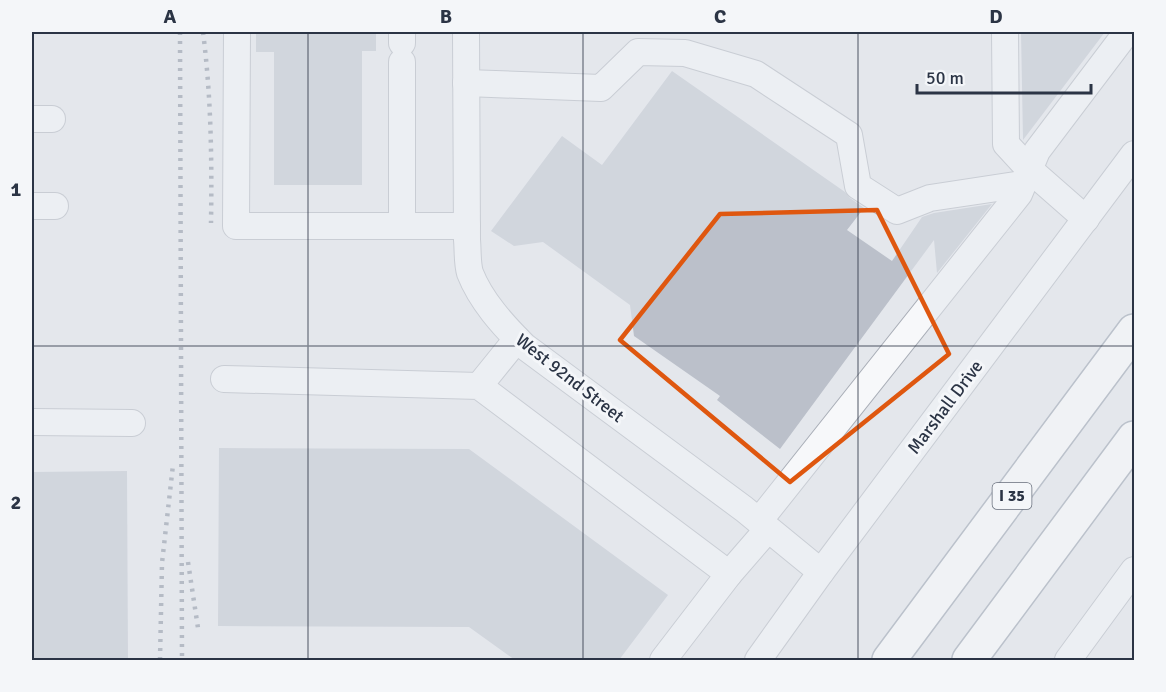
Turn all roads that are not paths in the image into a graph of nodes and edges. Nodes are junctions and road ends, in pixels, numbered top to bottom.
1 (237, 32) edge
2 (466, 32) edge
3 (1005, 32) edge
4 (1127, 32) edge
5 (402, 46) edge
6 (466, 83) junction
7 (1134, 154) edge
8 (1026, 177) junction
9 (1086, 219) junction
10 (402, 226) junction
11 (467, 226) junction
12 (1134, 331) edge
13 (517, 339) junction
14 (224, 379) dead end
15 (479, 386) junction
16 (32, 422) edge
17 (132, 423) dead end
18 (1134, 438) edge
19 (763, 525) junction
20 (1134, 570) edge
21 (821, 572) junction
22 (729, 574) junction
23 (663, 660) edge
24 (758, 660) edge
25 (889, 660) edge
26 (969, 660) edge
27 (1068, 660) edge

1 - 10 street
2 - 6 street, West 92nd Street
3 - 8 street
4 - 8 street
5 - 10 street
6 - 8 street
6 - 11 street, West 92nd Street
7 - 9 street, Marshall Drive
8 - 9 street
8 - 19 street
9 - 21 street, Marshall Drive
10 - 11 street
11 - 13 street, West 92nd Street
12 - 25 highway, I 35
13 - 15 street
13 - 19 street, West 92nd Street
14 - 15 street
15 - 22 street
16 - 17 street
18 - 26 highway
19 - 21 street, West 92nd Street
19 - 22 street
20 - 27 street
21 - 24 street, Marshall Drive
22 - 23 street

